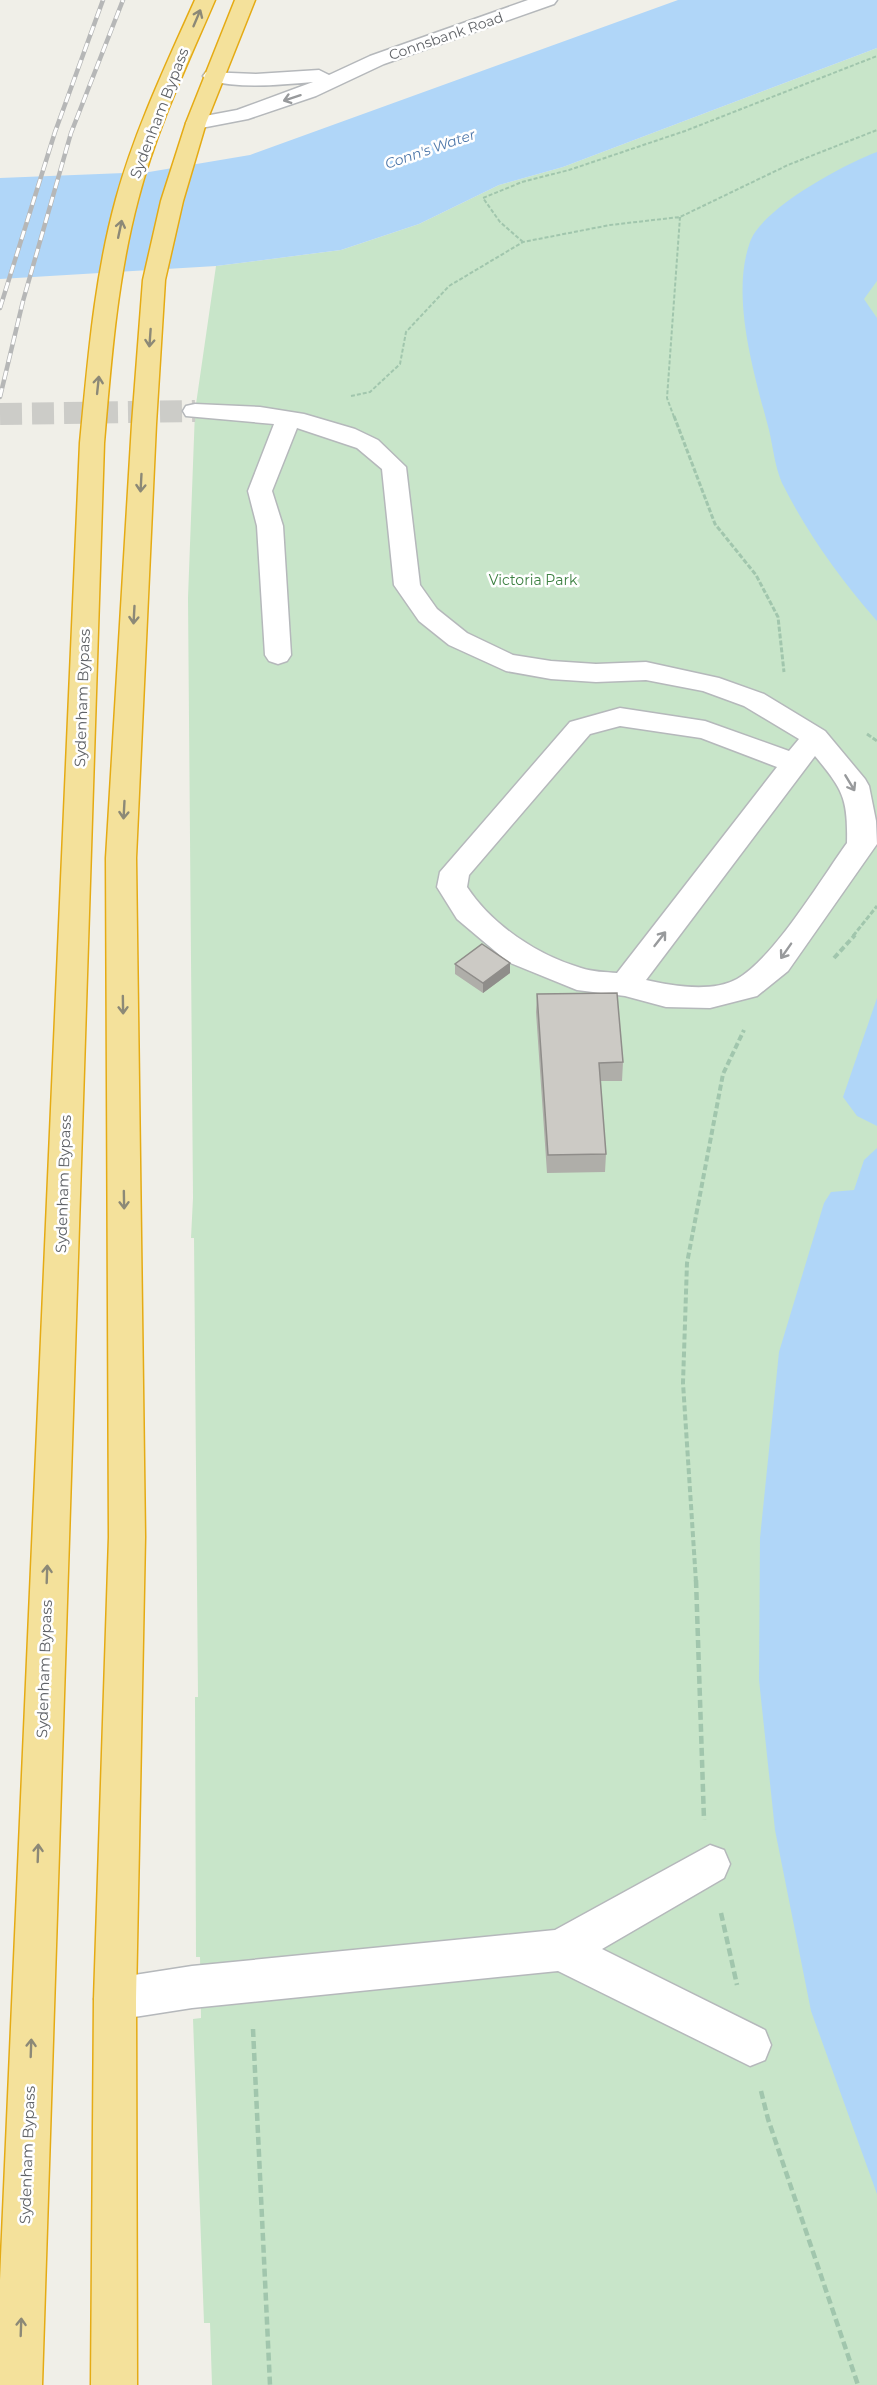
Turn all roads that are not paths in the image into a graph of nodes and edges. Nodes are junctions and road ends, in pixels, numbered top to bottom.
1 (205, 0) edge
2 (245, 0) edge
3 (544, 0) edge
4 (345, 73) junction
5 (213, 76) junction
6 (196, 123) junction
7 (195, 411) tunnel mouth
8 (288, 419) junction
9 (278, 655) dead end
10 (815, 737) junction
11 (795, 763) junction
12 (625, 985) junction
13 (710, 1864) road end
14 (560, 1950) junction
15 (115, 1999) junction
16 (750, 2044) road end
17 (19, 2385) edge
18 (114, 2385) edge

17 -> 1 highway, Sydenham Bypass
2 - 5 highway
3 - 4 street, Connsbank Road
4 - 5 street, Connsbank Road
4 -> 6 street, Connsbank Road
5 - 6 highway
6 -> 15 highway
7 - 8 street
8 - 9 street
8 - 10 street
10 - 11 street
10 -> 12 street
12 -> 11 street
11 - 12 street
13 - 14 street
14 - 15 street
14 - 16 street
15 - 18 highway

